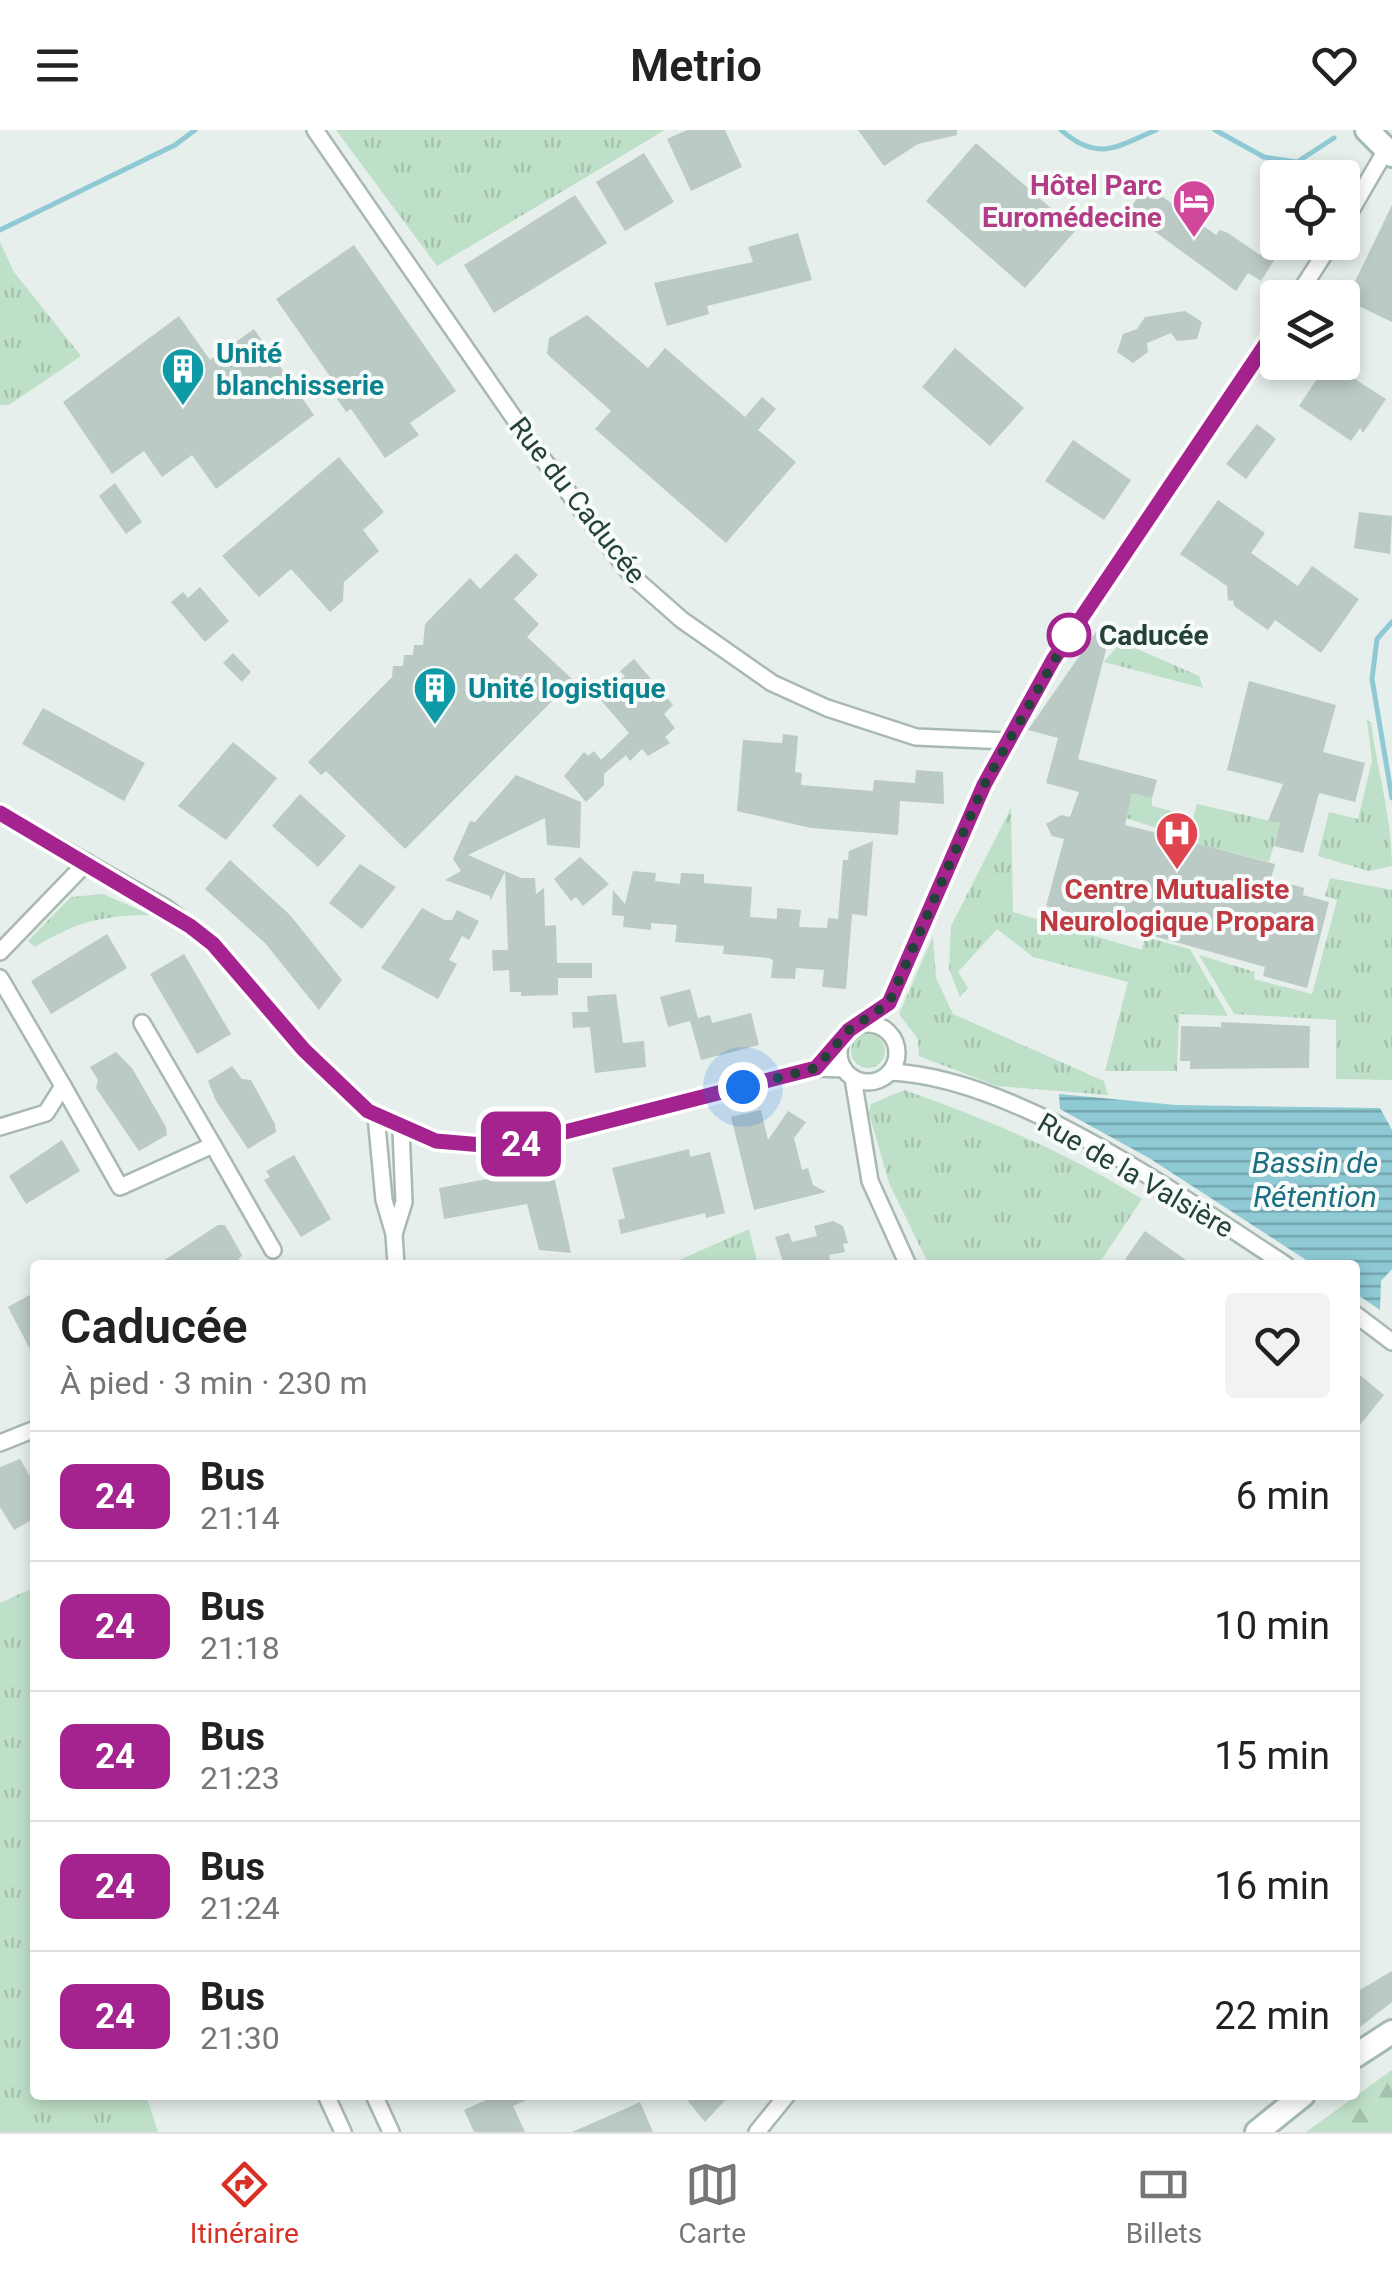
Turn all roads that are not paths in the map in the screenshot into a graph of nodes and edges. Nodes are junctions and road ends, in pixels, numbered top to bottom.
1 (315, 130) edge
2 (1367, 130) edge
3 (1388, 145) edge
4 (1360, 194) edge
5 (1260, 353) edge
6 (1007, 741) junction
7 (0, 813) edge
8 (87, 862) junction
9 (0, 952) edge
10 (0, 978) edge
11 (889, 1003) junction
12 (142, 1023) dead end
13 (864, 1023) junction
14 (894, 1042) junction
15 (840, 1044) junction
16 (816, 1068) junction
17 (848, 1074) junction
18 (925, 1074) junction
19 (886, 1075) junction
20 (63, 1086) junction
21 (858, 1105) junction
22 (376, 1116) junction
23 (0, 1127) edge
24 (401, 1129) junction
25 (213, 1145) junction
26 (394, 1234) junction
27 (273, 1250) dead end
28 (396, 1260) edge
29 (906, 1260) edge
30 (1278, 1260) edge
31 (1360, 1318) edge
32 (1392, 1342) edge
33 (30, 1431) edge
34 (0, 1443) edge
35 (1392, 2032) edge
36 (1360, 2053) edge
37 (328, 2100) edge
38 (376, 2100) edge
39 (783, 2100) edge
40 (1297, 2100) edge
41 (343, 2132) edge
42 (391, 2132) edge
43 (756, 2132) edge
44 (1257, 2132) edge

1 - 6 street, Rue du Caducée
2 - 3 main road
3 - 4 street
5 - 6 street
6 - 11 street
7 - 8 street
8 - 9 street
8 - 22 street
10 - 20 street
11 - 13 street
11 - 14 street
12 - 25 street
13 - 14 street
13 - 15 street
14 - 18 street, Rue de la Valsière
14 - 19 street
15 - 16 street
15 - 17 street
16 - 17 street
16 - 24 street
17 - 19 street
17 - 21 street
18 - 19 street, Rue de la Valsière
18 - 30 street, Rue de la Valsière
19 - 21 street
20 - 23 street
20 - 25 street
21 - 29 street
22 - 24 street
22 - 26 street
24 - 26 street
25 - 27 street
26 - 28 street
31 - 32 street
33 - 34 street
35 - 36 main road
37 - 41 street
38 - 42 street
39 - 43 street
40 - 44 main road

